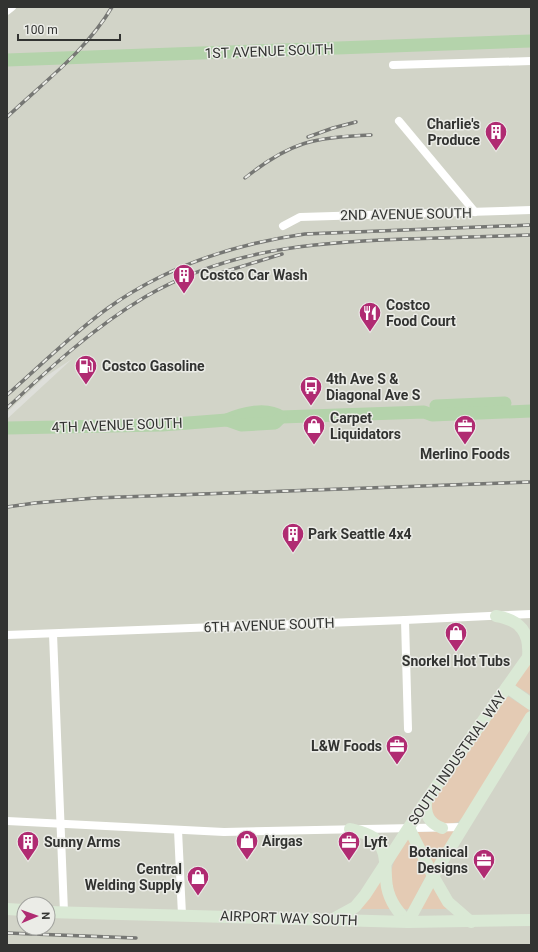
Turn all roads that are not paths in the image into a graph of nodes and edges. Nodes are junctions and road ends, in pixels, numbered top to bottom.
1 (12, 7) edge
2 (7, 11) edge
3 (531, 41) edge
4 (7, 60) edge
5 (531, 61) edge
6 (393, 64) dead end
7 (399, 121) dead end
8 (531, 210) edge
9 (475, 212) junction
10 (283, 226) dead end
11 (529, 405) edge
12 (424, 412) junction
13 (7, 428) edge
14 (531, 614) edge
15 (496, 616) junction
16 (405, 620) junction
17 (53, 634) junction
18 (7, 635) edge
19 (529, 655) edge
20 (506, 687) junction
21 (531, 704) edge
22 (531, 717) edge
23 (408, 729) dead end
24 (426, 801) junction
25 (7, 821) edge
26 (60, 824) junction
27 (463, 827) junction
28 (409, 828) junction
29 (442, 828) junction
30 (350, 829) junction
31 (178, 830) junction
32 (386, 864) junction
33 (432, 876) junction
34 (56, 912) edge
35 (64, 912) junction
36 (182, 916) junction
37 (332, 919) junction
38 (531, 920) edge
39 (408, 922) junction
40 (472, 922) junction

1 - 2 street
3 - 4 main road, 1ST AVENUE SOUTH
5 - 6 street
7 - 9 street
8 - 9 street, 2ND AVENUE SOUTH
9 - 10 street, 2ND AVENUE SOUTH
11 - 12 main road, 4TH AVENUE SOUTH
11 - 12 main road, 4TH AVENUE SOUTH
12 - 13 main road, 4TH AVENUE SOUTH
14 - 15 street, 6TH AVENUE SOUTH
15 - 16 street, 6TH AVENUE SOUTH
15 - 19 street
16 - 17 street, 6TH AVENUE SOUTH
16 - 23 street
17 - 18 street, 6TH AVENUE SOUTH
17 - 26 street
19 - 20 street, SOUTH INDUSTRIAL WAY
20 - 21 street
20 - 24 street, SOUTH INDUSTRIAL WAY
22 - 27 street
24 - 28 street, SOUTH INDUSTRIAL WAY
24 - 29 street
25 - 26 street
26 - 31 street
26 - 35 street
27 - 29 street
27 - 33 street
28 - 29 street
28 - 30 street
28 - 32 street, SOUTH INDUSTRIAL WAY
28 - 33 street
30 - 31 street
30 - 32 street
31 - 36 street
32 - 37 street, SOUTH INDUSTRIAL WAY
32 - 39 street
33 - 39 street
33 - 40 street
34 - 35 street, AIRPORT WAY SOUTH
35 - 36 street, AIRPORT WAY SOUTH
36 - 37 street, AIRPORT WAY SOUTH
37 - 39 street, AIRPORT WAY SOUTH
38 - 40 street, AIRPORT WAY SOUTH
39 - 40 street, AIRPORT WAY SOUTH

